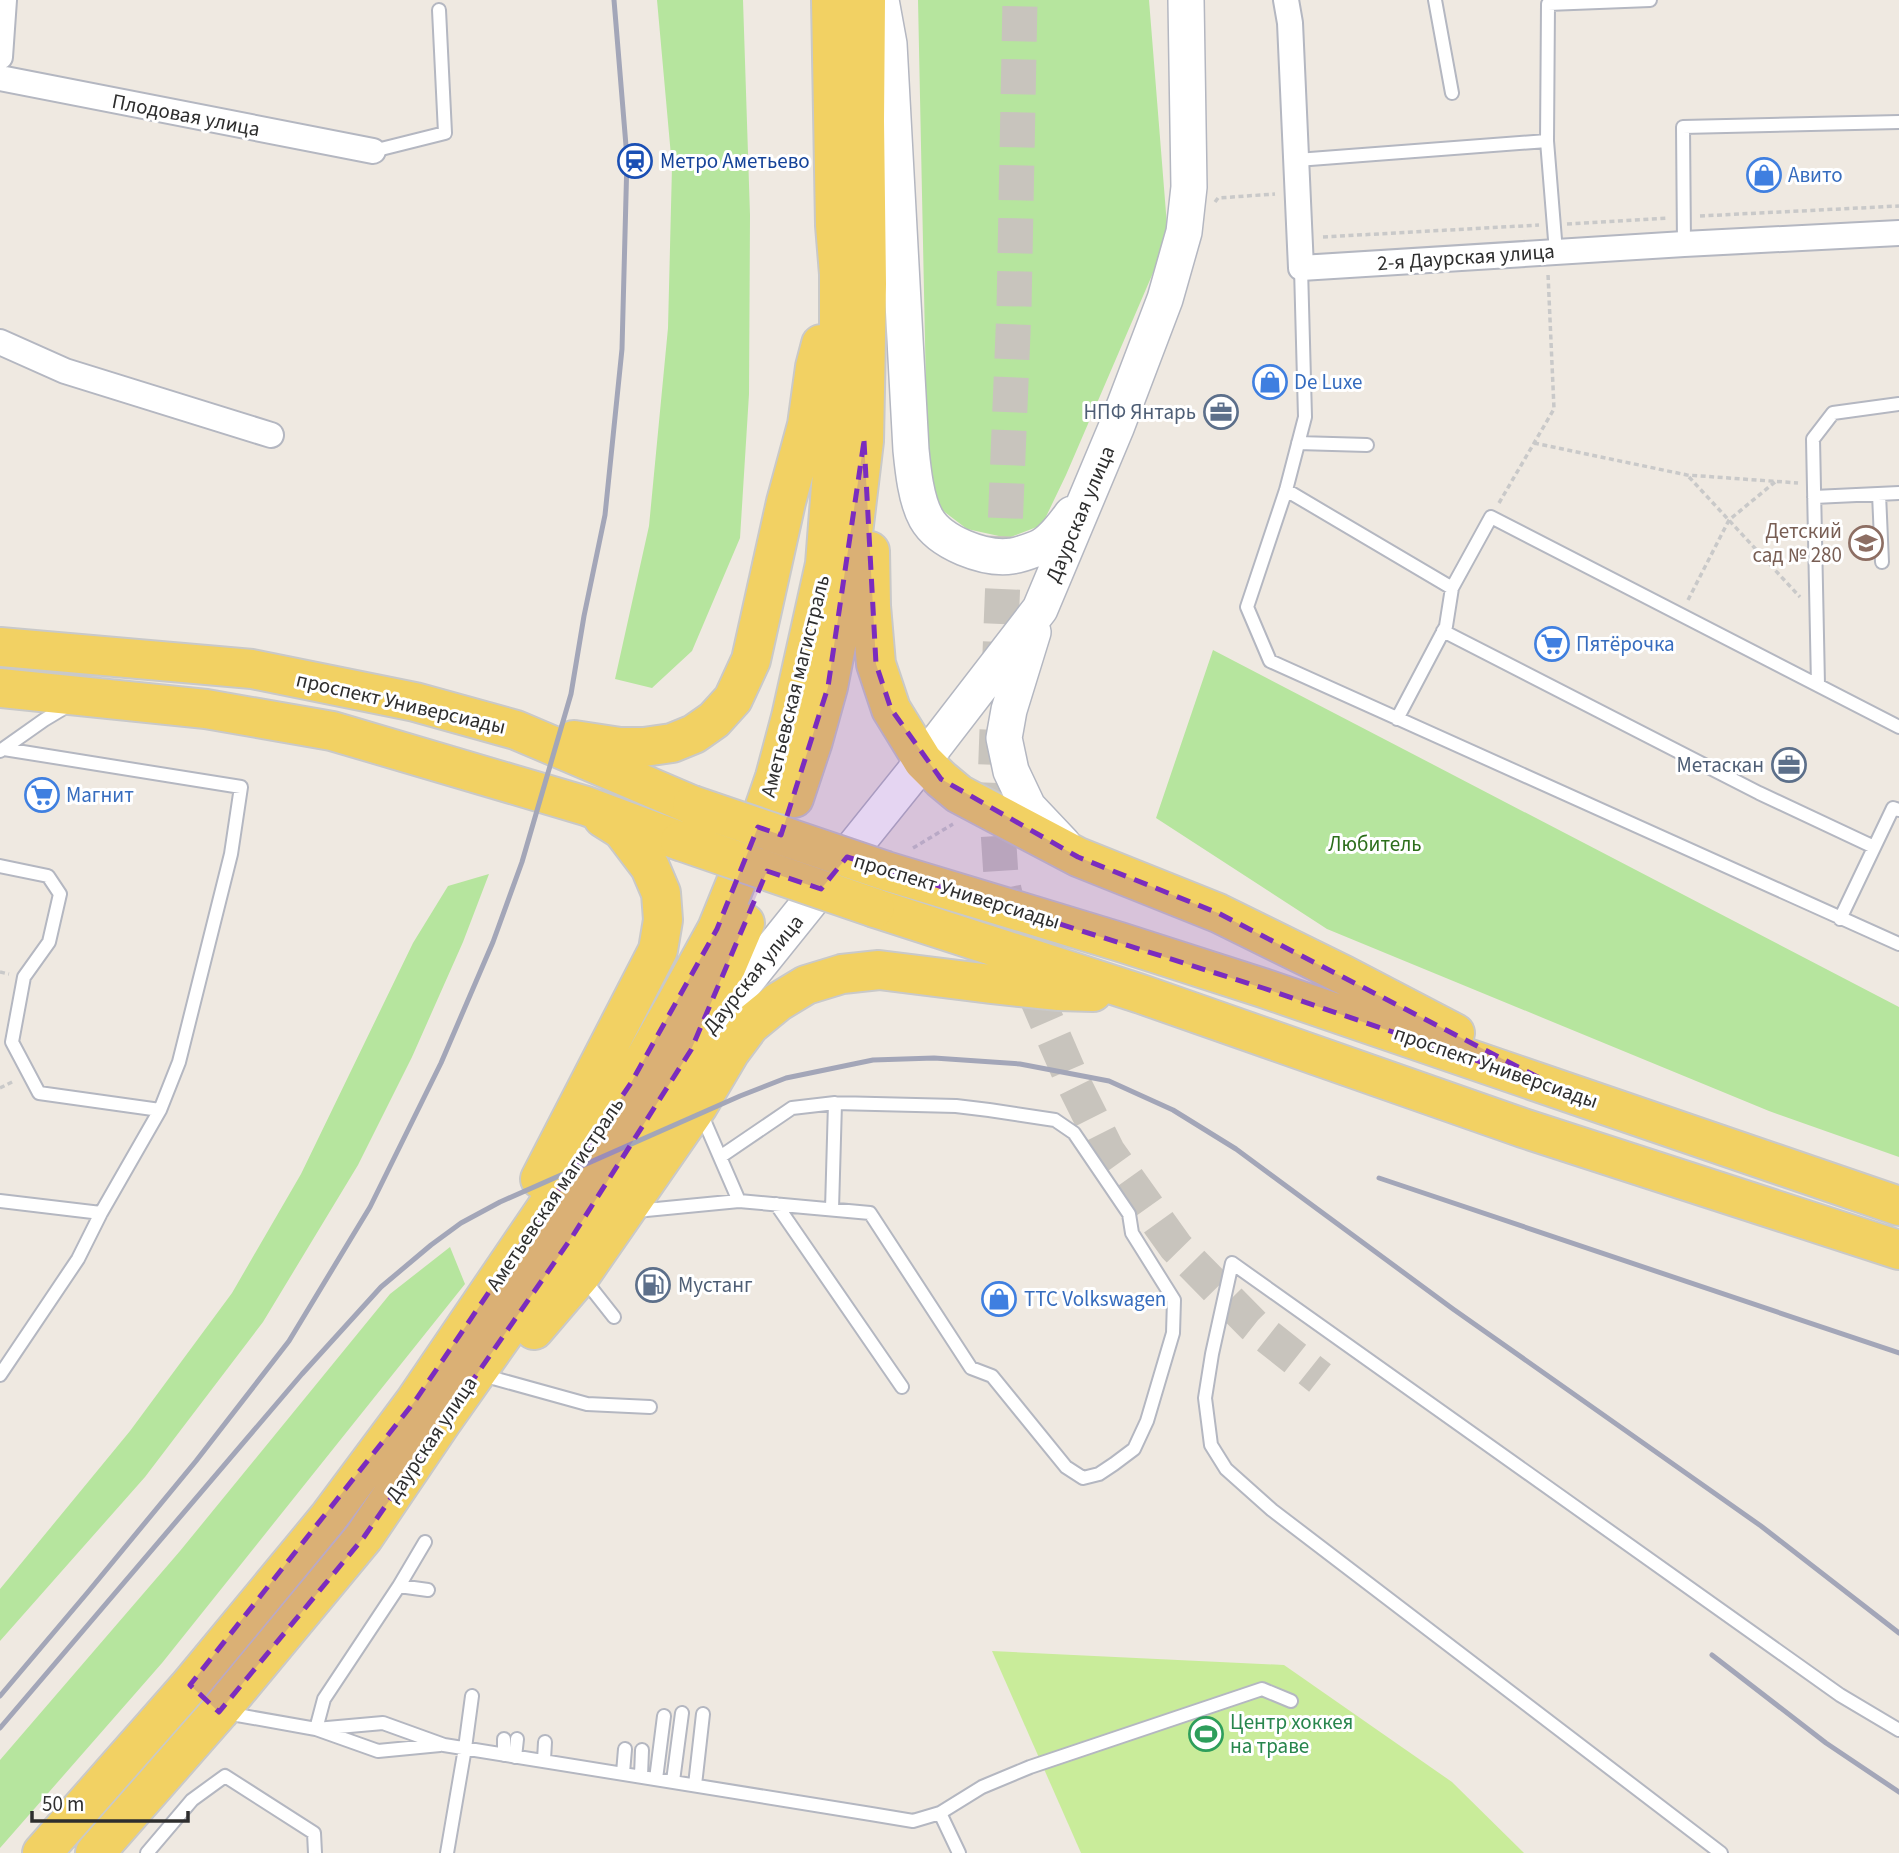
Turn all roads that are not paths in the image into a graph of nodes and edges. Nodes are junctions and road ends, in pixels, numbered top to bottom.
1 (4, 0) edge
2 (831, 0) edge
3 (866, 0) edge
4 (881, 0) edge
5 (1185, 0) edge
6 (1286, 0) edge
7 (1434, 0) edge
8 (1650, 0) edge
9 (439, 10) dead end
10 (1, 27) edge
11 (0, 57) edge
12 (0, 78) edge
13 (1452, 93) dead end
14 (1899, 122) edge
15 (1547, 141) junction
16 (373, 151) joint
17 (1297, 160) junction
18 (1899, 233) edge
19 (1684, 244) junction
20 (1551, 252) junction
21 (1301, 268) junction
22 (839, 274) junction
23 (0, 342) edge
24 (1899, 404) edge
25 (271, 435) dead end
26 (864, 441) junction
27 (1298, 443) junction
28 (1367, 445) dead end
29 (1286, 490) junction
30 (1814, 491) junction
31 (1089, 492) junction
32 (1899, 493) edge
33 (1879, 494) junction
34 (1882, 562) dead end
35 (1452, 588) junction
36 (1040, 609) junction
37 (1443, 631) junction
38 (0, 647) edge
39 (1818, 685) junction
40 (0, 688) edge
41 (84, 696) junction
42 (1397, 719) junction
43 (1899, 727) edge
44 (516, 730) junction
45 (2, 750) edge
46 (923, 761) junction
47 (1897, 805) edge
48 (586, 806) junction
49 (1874, 847) junction
50 (1078, 857) junction
51 (0, 866) edge
52 (1840, 919) junction
53 (1899, 944) edge
54 (1141, 993) junction
55 (691, 1050) junction
56 (1562, 1089) junction
57 (835, 1103) junction
58 (698, 1106) junction
59 (160, 1110) junction
60 (720, 1157) junction
61 (0, 1201) edge
62 (739, 1201) junction
63 (776, 1204) junction
64 (1899, 1206) edge
65 (832, 1209) junction
66 (625, 1212) junction
67 (101, 1213) junction
68 (1899, 1250) edge
69 (576, 1256) junction
70 (614, 1317) dead end
71 (0, 1375) edge
72 (493, 1378) junction
73 (902, 1387) dead end
74 (650, 1407) dead end
75 (428, 1412) junction
76 (425, 1542) dead end
77 (399, 1586) junction
78 (428, 1590) dead end
79 (190, 1685) junction
80 (472, 1696) dead end
81 (1291, 1701) dead end
82 (219, 1712) junction
83 (682, 1713) dead end
84 (703, 1714) dead end
85 (664, 1716) dead end
86 (316, 1729) junction
87 (1899, 1730) edge
88 (510, 1739) dead end
89 (545, 1742) dead end
90 (444, 1745) junction
91 (465, 1748) junction
92 (625, 1749) dead end
93 (642, 1750) dead end
94 (509, 1756) junction
95 (544, 1760) junction
96 (623, 1773) junction
97 (641, 1776) junction
98 (656, 1779) junction
99 (673, 1781) junction
100 (695, 1785) junction
101 (940, 1813) junction
102 (42, 1853) edge
103 (95, 1853) edge
104 (147, 1853) edge
105 (315, 1853) edge
106 (447, 1853) edge
107 (959, 1853) edge
108 (1721, 1853) edge

1 - 10 street
2 - 22 main road, Аметьевская магистраль
3 - 26 main road, Аметьевская магистраль
4 - 31 street
5 - 31 street, Даурская улица
6 - 17 street
7 - 13 lane
8 - 15 lane
9 - 16 lane
10 - 11 street
12 - 16 street, Плодовая улица
14 - 19 lane
15 - 17 lane
15 - 20 lane
17 - 21 street
18 - 19 street, 2-я Даурская улица
19 - 20 street, 2-я Даурская улица
20 - 21 street, 2-я Даурская улица
21 - 27 lane
22 - 44 main road
22 - 75 main road, Аметьевская магистраль
23 - 25 street
24 - 30 lane
26 - 46 main road
26 - 55 main road, Аметьевская магистраль
27 - 28 lane
27 - 29 lane
29 - 35 lane
29 - 42 lane
30 - 33 lane
30 - 39 lane
31 - 36 street, Даурская улица
32 - 33 lane
33 - 34 lane
35 - 37 lane
35 - 39 lane
36 - 46 street, Даурская улица
36 - 50 street
37 - 42 lane
37 - 49 lane
38 - 44 main road, проспект Универсиады
39 - 43 lane
40 - 41 main road, проспект Универсиады
41 - 45 lane
41 - 48 main road, проспект Универсиады
42 - 52 lane
44 - 56 main road, проспект Универсиады, bridge
45 - 59 lane
46 - 50 main road
46 - 55 street, Даурская улица
47 - 49 lane
48 - 54 main road, проспект Универсиады, bridge
48 - 75 main road
49 - 52 lane
50 - 56 main road
51 - 59 lane
52 - 53 lane
54 - 58 main road
54 - 68 main road, проспект Универсиады
55 - 69 main road, Даурская улица
56 - 64 main road, проспект Универсиады
57 - 60 lane
57 - 65 lane
57 - 65 lane
58 - 60 lane
58 - 66 main road
59 - 67 lane
60 - 62 lane
61 - 67 lane
62 - 63 lane
62 - 66 lane
63 - 65 lane
63 - 73 lane
66 - 69 main road
67 - 71 lane
69 - 70 lane
69 - 72 main road
69 - 75 main road, Даурская улица
72 - 74 lane
72 - 75 main road
75 - 79 main road, Даурская улица
75 - 82 main road, Даурская улица
76 - 77 lane
77 - 78 lane
77 - 86 lane
79 - 82 street
79 - 102 main road, Даурская улица
80 - 91 lane
81 - 101 lane
82 - 86 lane
82 - 103 main road, Даурская улица
83 - 99 lane
84 - 100 lane
85 - 98 lane
86 - 90 lane
86 - 90 lane
87 - 108 lane
88 - 94 lane
89 - 95 lane
90 - 91 lane
91 - 94 lane
91 - 106 lane
92 - 96 lane
93 - 97 lane
94 - 95 lane
95 - 96 lane
96 - 97 lane
97 - 98 lane
98 - 99 lane
99 - 100 lane
100 - 101 lane
101 - 107 lane
104 - 105 lane

